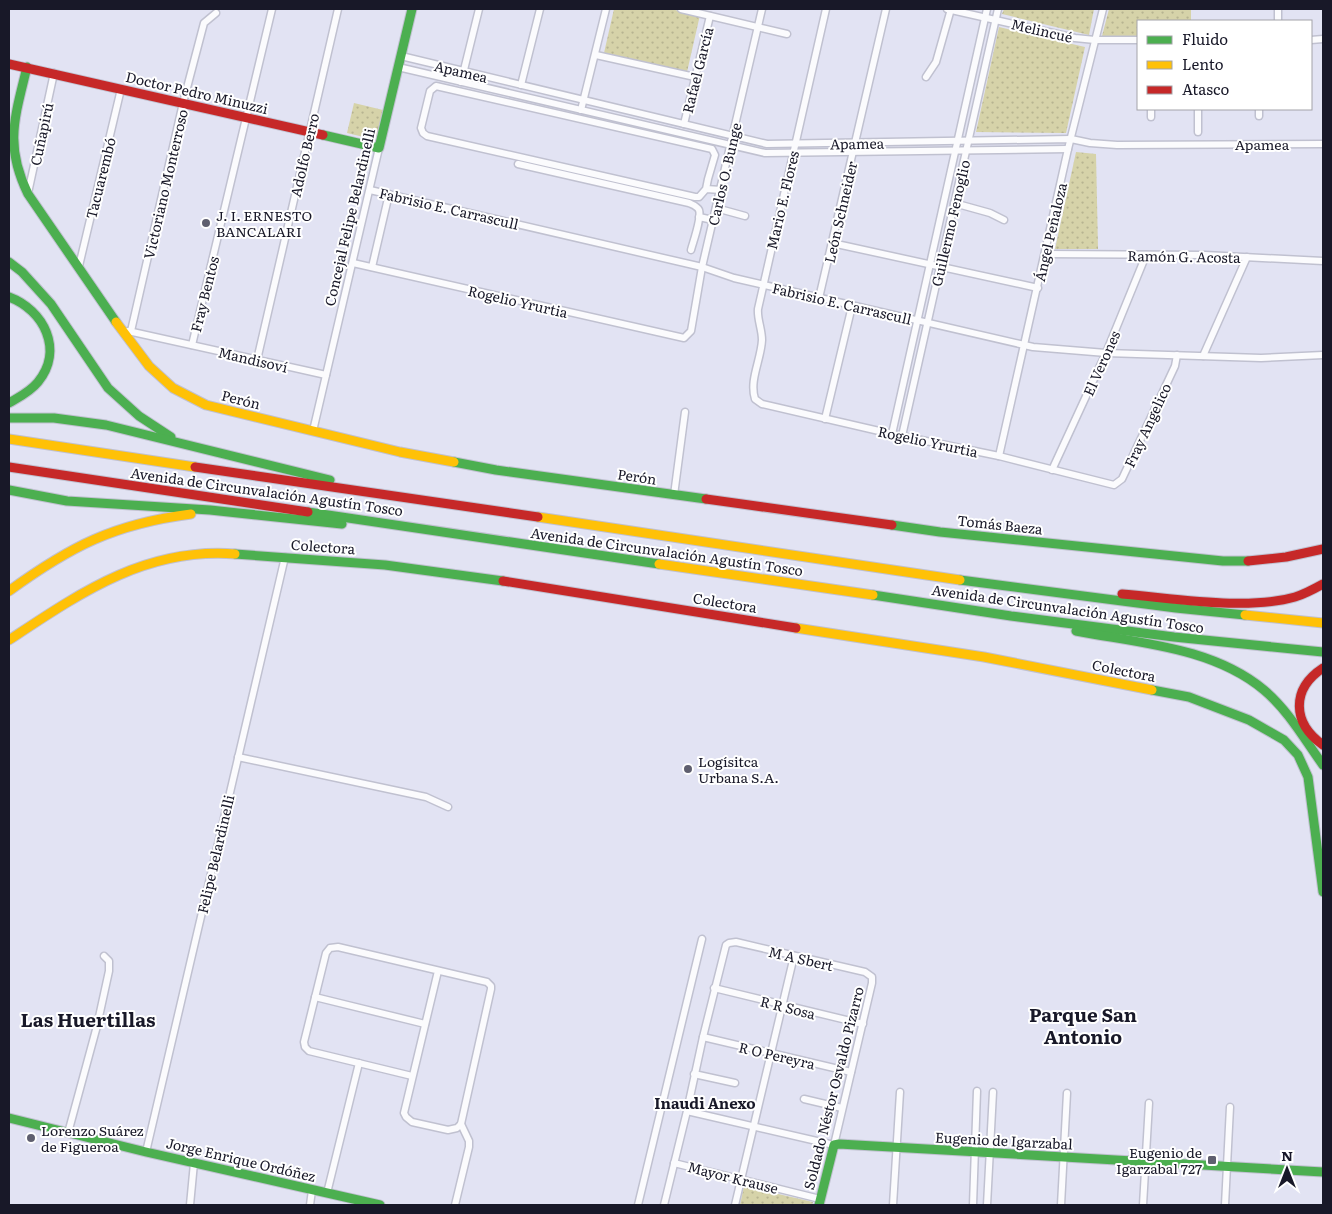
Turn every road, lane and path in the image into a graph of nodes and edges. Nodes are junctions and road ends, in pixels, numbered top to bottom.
1 (272, 9) edge
2 (338, 9) edge
3 (412, 9) edge
4 (479, 9) edge
5 (540, 9) edge
6 (606, 9) edge
7 (681, 9) edge
8 (762, 9) edge
9 (826, 9) edge
10 (886, 9) edge
11 (949, 9) edge
12 (987, 9) edge
13 (998, 9) edge
14 (1103, 9) edge
15 (216, 13) dead end
16 (710, 16) junction
17 (985, 17) junction
18 (996, 20) junction
19 (758, 27) junction
20 (787, 34) dead end
21 (1096, 40) junction
22 (1137, 40) edge
23 (596, 54) junction
24 (401, 56) junction
25 (9, 64) edge
26 (27, 67) junction
27 (398, 67) junction
28 (464, 72) junction
29 (54, 74) junction
30 (695, 77) junction
31 (926, 77) dead end
32 (461, 82) junction
33 (521, 85) junction
34 (121, 89) junction
35 (584, 100) junction
36 (183, 103) junction
37 (581, 110) junction
38 (1151, 110) edge
39 (1198, 110) edge
40 (1151, 117) dead end
41 (246, 118) junction
42 (684, 124) junction
43 (309, 132) junction
44 (1198, 132) dead end
45 (733, 136) junction
46 (1071, 139) junction
47 (957, 141) junction
48 (968, 141) junction
49 (856, 143) junction
50 (795, 144) junction
51 (1323, 144) edge
52 (731, 145) junction
53 (379, 148) junction
54 (1068, 149) junction
55 (955, 150) junction
56 (966, 150) junction
57 (854, 152) junction
58 (793, 153) junction
59 (518, 164) dead end
60 (706, 189) junction
61 (370, 190) junction
62 (720, 190) junction
63 (28, 194) junction
64 (389, 194) junction
65 (954, 203) junction
66 (716, 208) junction
67 (699, 216) junction
68 (745, 216) dead end
69 (713, 220) junction
70 (1004, 220) dead end
71 (832, 243) junction
72 (691, 250) dead end
73 (1045, 254) junction
74 (1146, 256) junction
75 (1246, 257) junction
76 (1323, 261) edge
77 (9, 262) edge
78 (352, 263) junction
79 (929, 264) junction
80 (78, 266) junction
81 (940, 266) junction
82 (372, 267) junction
83 (702, 267) junction
84 (763, 285) junction
85 (1038, 288) junction
86 (9, 297) edge
87 (820, 298) junction
88 (852, 306) junction
89 (917, 321) junction
90 (927, 323) junction
91 (121, 329) junction
92 (131, 331) junction
93 (684, 338) joint
94 (192, 345) junction
95 (1024, 346) junction
96 (1106, 353) junction
97 (1177, 355) junction
98 (1323, 355) edge
99 (1202, 356) junction
100 (257, 360) junction
101 (326, 375) junction
102 (753, 392) joint
103 (9, 402) edge
104 (685, 412) dead end
105 (9, 418) edge
106 (825, 419) junction
107 (313, 431) junction
108 (892, 434) junction
109 (902, 436) junction
110 (9, 439) edge
111 (191, 446) junction
112 (999, 456) junction
113 (9, 467) edge
114 (1052, 470) junction
115 (1108, 484) joint
116 (9, 490) edge
117 (390, 495) junction
118 (674, 495) junction
119 (228, 512) junction
120 (495, 539) junction
121 (1323, 549) edge
122 (285, 558) junction
123 (983, 583) junction
124 (1323, 584) edge
125 (9, 591) edge
126 (1011, 616) junction
127 (1323, 623) edge
128 (9, 640) edge
129 (1323, 652) edge
130 (1323, 668) edge
131 (1323, 744) edge
132 (238, 757) junction
133 (1323, 765) edge
134 (448, 807) dead end
135 (1323, 892) edge
136 (702, 939) dead end
137 (104, 956) dead end
138 (794, 956) junction
139 (438, 971) junction
140 (872, 977) joint
141 (714, 988) junction
142 (315, 997) junction
143 (782, 1005) junction
144 (425, 1024) junction
145 (863, 1024) junction
146 (703, 1037) junction
147 (770, 1054) junction
148 (359, 1063) junction
149 (851, 1072) junction
150 (694, 1074) junction
151 (412, 1076) junction
152 (735, 1083) dead end
153 (978, 1091) dead end
154 (900, 1092) dead end
155 (992, 1092) dead end
156 (1067, 1093) dead end
157 (804, 1099) dead end
158 (1148, 1102) dead end
159 (1230, 1107) dead end
160 (842, 1108) junction
161 (687, 1111) junction
162 (9, 1118) edge
163 (461, 1124) junction
164 (753, 1127) junction
165 (68, 1132) junction
166 (834, 1145) junction
167 (897, 1147) junction
168 (146, 1152) junction
169 (975, 1152) junction
170 (990, 1152) junction
171 (1063, 1156) junction
172 (1146, 1162) junction
173 (194, 1163) junction
174 (674, 1163) junction
175 (1227, 1166) junction
176 (1323, 1172) edge
177 (741, 1180) junction
178 (312, 1190) junction
179 (327, 1193) junction
180 (820, 1202) edge
181 (190, 1205) edge
182 (310, 1205) edge
183 (380, 1205) edge
184 (454, 1205) edge
185 (638, 1205) edge
186 (664, 1205) edge
187 (734, 1205) edge
188 (893, 1205) edge
189 (973, 1205) edge
190 (987, 1205) edge
191 (1061, 1205) edge
192 (1143, 1205) edge
193 (1225, 1205) edge

1 - 41 street, Fray Bentos
2 - 43 street, Adolfo Berro
3 - 24 main road, Concejal Felipe Belardinelli
4 - 28 street
5 - 33 street
6 - 23 street
7 - 16 street
8 - 19 street, Carlos O. Bunge
9 - 50 street, Mario E. Flores
10 - 49 street, León Schneider
11 - 17 street, Melincué
11 - 31 street
12 - 17 street, Guillermo Fenoglio
13 - 18 street, Guillermo Fenoglio
14 - 21 street, Ángel Peñaloza
15 - 36 street, Victoriano Monterroso
16 - 19 street
16 - 30 street, Rafael García
17 - 18 street, Melincué
17 - 47 street, Guillermo Fenoglio
18 - 21 street, Melincué
18 - 48 street, Guillermo Fenoglio
19 - 20 street
19 - 45 street, Carlos O. Bunge
21 - 22 street, Melincué
21 - 46 street, Ángel Peñaloza
23 - 30 street
23 - 35 street
24 - 27 main road, Concejal Felipe Belardinelli
24 - 28 street, Apamea
25 - 26 main road, Doctor Pedro Minuzzi
26 - 29 main road, Doctor Pedro Minuzzi
26 - 63 main road, Perón
27 - 32 street, Apamea
27 - 53 main road, Concejal Felipe Belardinelli
28 - 32 street
28 - 33 street, Apamea
29 - 34 main road, Doctor Pedro Minuzzi
29 - 63 street, Cuñapirú
30 - 42 street, Rafael García
32 - 37 street, Apamea
33 - 35 street, Apamea
34 - 36 main road, Doctor Pedro Minuzzi
34 - 80 street, Tacuarembó
35 - 37 street
35 - 42 street, Apamea
36 - 41 main road, Doctor Pedro Minuzzi
36 - 92 street, Victoriano Monterroso
37 - 52 street, Apamea
38 - 40 street
39 - 44 street
41 - 43 main road, Doctor Pedro Minuzzi
41 - 94 street, Fray Bentos
42 - 45 street, Apamea
43 - 53 main road, Doctor Pedro Minuzzi
43 - 100 street, Adolfo Berro
45 - 50 street, Apamea
45 - 52 street, Carlos O. Bunge
46 - 48 street, Apamea
46 - 51 street, Apamea
46 - 54 street, Ángel Peñaloza
47 - 48 street, Apamea
47 - 49 street, Apamea
47 - 55 street, Guillermo Fenoglio
48 - 56 street, Guillermo Fenoglio
49 - 50 street, Apamea
49 - 57 street, León Schneider
50 - 58 street, Mario E. Flores
52 - 58 street, Apamea
52 - 62 street, Carlos O. Bunge
53 - 61 street, Concejal Felipe Belardinelli
54 - 56 street, Apamea
54 - 73 street, Ángel Peñaloza
55 - 56 street, Apamea
55 - 57 street, Apamea
55 - 79 street, Guillermo Fenoglio
56 - 65 street, Guillermo Fenoglio
57 - 58 street, Apamea
57 - 71 street, León Schneider
58 - 84 street, Mario E. Flores
59 - 67 street
60 - 60 street
60 - 62 street
61 - 64 street, Fabrisio E. Carrascull
61 - 78 street, Concejal Felipe Belardinelli
62 - 66 street, Carlos O. Bunge
63 - 80 main road, Perón
64 - 82 street
64 - 83 street, Fabrisio E. Carrascull
65 - 70 street
65 - 81 street, Guillermo Fenoglio
66 - 68 street
66 - 69 street, Carlos O. Bunge
67 - 69 street
67 - 72 street
69 - 83 street, Carlos O. Bunge
71 - 79 street
71 - 87 street, León Schneider
73 - 74 street, Ramón G. Acosta
73 - 85 street, Ángel Peñaloza
74 - 75 street, Ramón G. Acosta
74 - 96 street, El Verones
75 - 76 street, Ramón G. Acosta
75 - 99 street
77 - 111 main road
78 - 82 street, Rogelio Yrurtia
78 - 101 street, Concejal Felipe Belardinelli
79 - 81 street
79 - 89 street, Guillermo Fenoglio
80 - 91 main road, Perón
81 - 85 street
81 - 90 street, Guillermo Fenoglio
82 - 93 street, Rogelio Yrurtia
83 - 84 street, Fabrisio E. Carrascull
83 - 93 street, Carlos O. Bunge
84 - 87 street, Fabrisio E. Carrascull
84 - 102 street, Mario E. Flores
85 - 95 street, Ángel Peñaloza
86 - 103 main road
87 - 88 street, Fabrisio E. Carrascull
88 - 89 street, Fabrisio E. Carrascull
88 - 106 street
89 - 90 street, Fabrisio E. Carrascull
89 - 108 street, Guillermo Fenoglio
90 - 95 street, Fabrisio E. Carrascull
90 - 109 street, Guillermo Fenoglio
91 - 92 street, Mandisoví
91 - 107 main road, Perón
92 - 94 street, Mandisoví
94 - 100 street, Mandisoví
95 - 96 street, Fabrisio E. Carrascull
95 - 112 street, Ángel Peñaloza
96 - 97 street, Fabrisio E. Carrascull
96 - 114 street, El Verones
97 - 99 street, Fabrisio E. Carrascull
97 - 115 street, Fray Angelico
98 - 99 street, Fabrisio E. Carrascull
100 - 101 street, Mandisoví
101 - 107 street, Concejal Felipe Belardinelli
102 - 106 street, Rogelio Yrurtia
104 - 118 street
105 - 111 main road
106 - 108 street, Rogelio Yrurtia
107 - 118 main road, Perón
108 - 109 street, Rogelio Yrurtia
109 - 112 street, Rogelio Yrurtia
110 - 117 main road, Avenida de Circunvalación Agustín Tosco
111 - 117 main road
112 - 114 street, Rogelio Yrurtia
113 - 120 main road, Avenida de Circunvalación Agustín Tosco
114 - 115 street, Rogelio Yrurtia
116 - 119 main road
117 - 123 main road, Avenida de Circunvalación Agustín Tosco
118 - 121 main road, Tomás Baeza
119 - 120 main road
119 - 125 main road
120 - 126 main road, Avenida de Circunvalación Agustín Tosco
122 - 128 main road, Colectora
122 - 132 street, Felipe Belardinelli
122 - 135 main road, Colectora
123 - 124 main road
123 - 127 main road, Avenida de Circunvalación Agustín Tosco
126 - 129 main road, Avenida de Circunvalación Agustín Tosco
126 - 133 main road
130 - 131 main road
132 - 134 street
132 - 168 street, Felipe Belardinelli
136 - 185 street
137 - 165 street
138 - 140 street, M A Sbert
138 - 141 street, M A Sbert
138 - 143 street
139 - 142 street
139 - 144 street
139 - 163 street
140 - 145 street, Soldado Néstor Osvaldo Pizarro
141 - 143 street, R R Sosa
141 - 146 street
142 - 144 street
142 - 148 street
143 - 145 street, R R Sosa
143 - 147 street
144 - 151 street
145 - 149 street, Soldado Néstor Osvaldo Pizarro
146 - 147 street, R O Pereyra
146 - 150 street
147 - 149 street, R O Pereyra
147 - 164 street
148 - 151 street
148 - 179 street
149 - 160 street, Soldado Néstor Osvaldo Pizarro
150 - 152 street
150 - 161 street
151 - 163 street
153 - 169 street
154 - 167 street
155 - 170 street
156 - 171 street
157 - 160 street
158 - 172 street
159 - 175 street
160 - 166 street, Soldado Néstor Osvaldo Pizarro
161 - 164 street, Eugenio de Igarzabal
161 - 174 street
162 - 165 main road, Jorge Enrique Ordóñez
163 - 184 street
164 - 166 street, Eugenio de Igarzabal
164 - 177 street
165 - 168 main road, Jorge Enrique Ordóñez
166 - 167 main road, Eugenio de Igarzabal
166 - 180 main road, Soldado Néstor Osvaldo Pizarro
167 - 169 main road, Eugenio de Igarzabal
167 - 188 street
168 - 173 main road, Jorge Enrique Ordóñez
169 - 170 main road, Eugenio de Igarzabal
169 - 189 street
170 - 171 main road, Eugenio de Igarzabal
170 - 190 street
171 - 172 main road, Eugenio de Igarzabal
171 - 191 street
172 - 175 main road, Eugenio de Igarzabal
172 - 192 street
173 - 178 main road, Jorge Enrique Ordóñez
173 - 181 street
174 - 177 street, Mayor Krause
174 - 186 street
175 - 176 main road, Eugenio de Igarzabal
175 - 193 street
177 - 180 street, Mayor Krause
177 - 187 street
178 - 179 main road, Jorge Enrique Ordóñez
178 - 182 street
179 - 183 main road, Jorge Enrique Ordóñez

